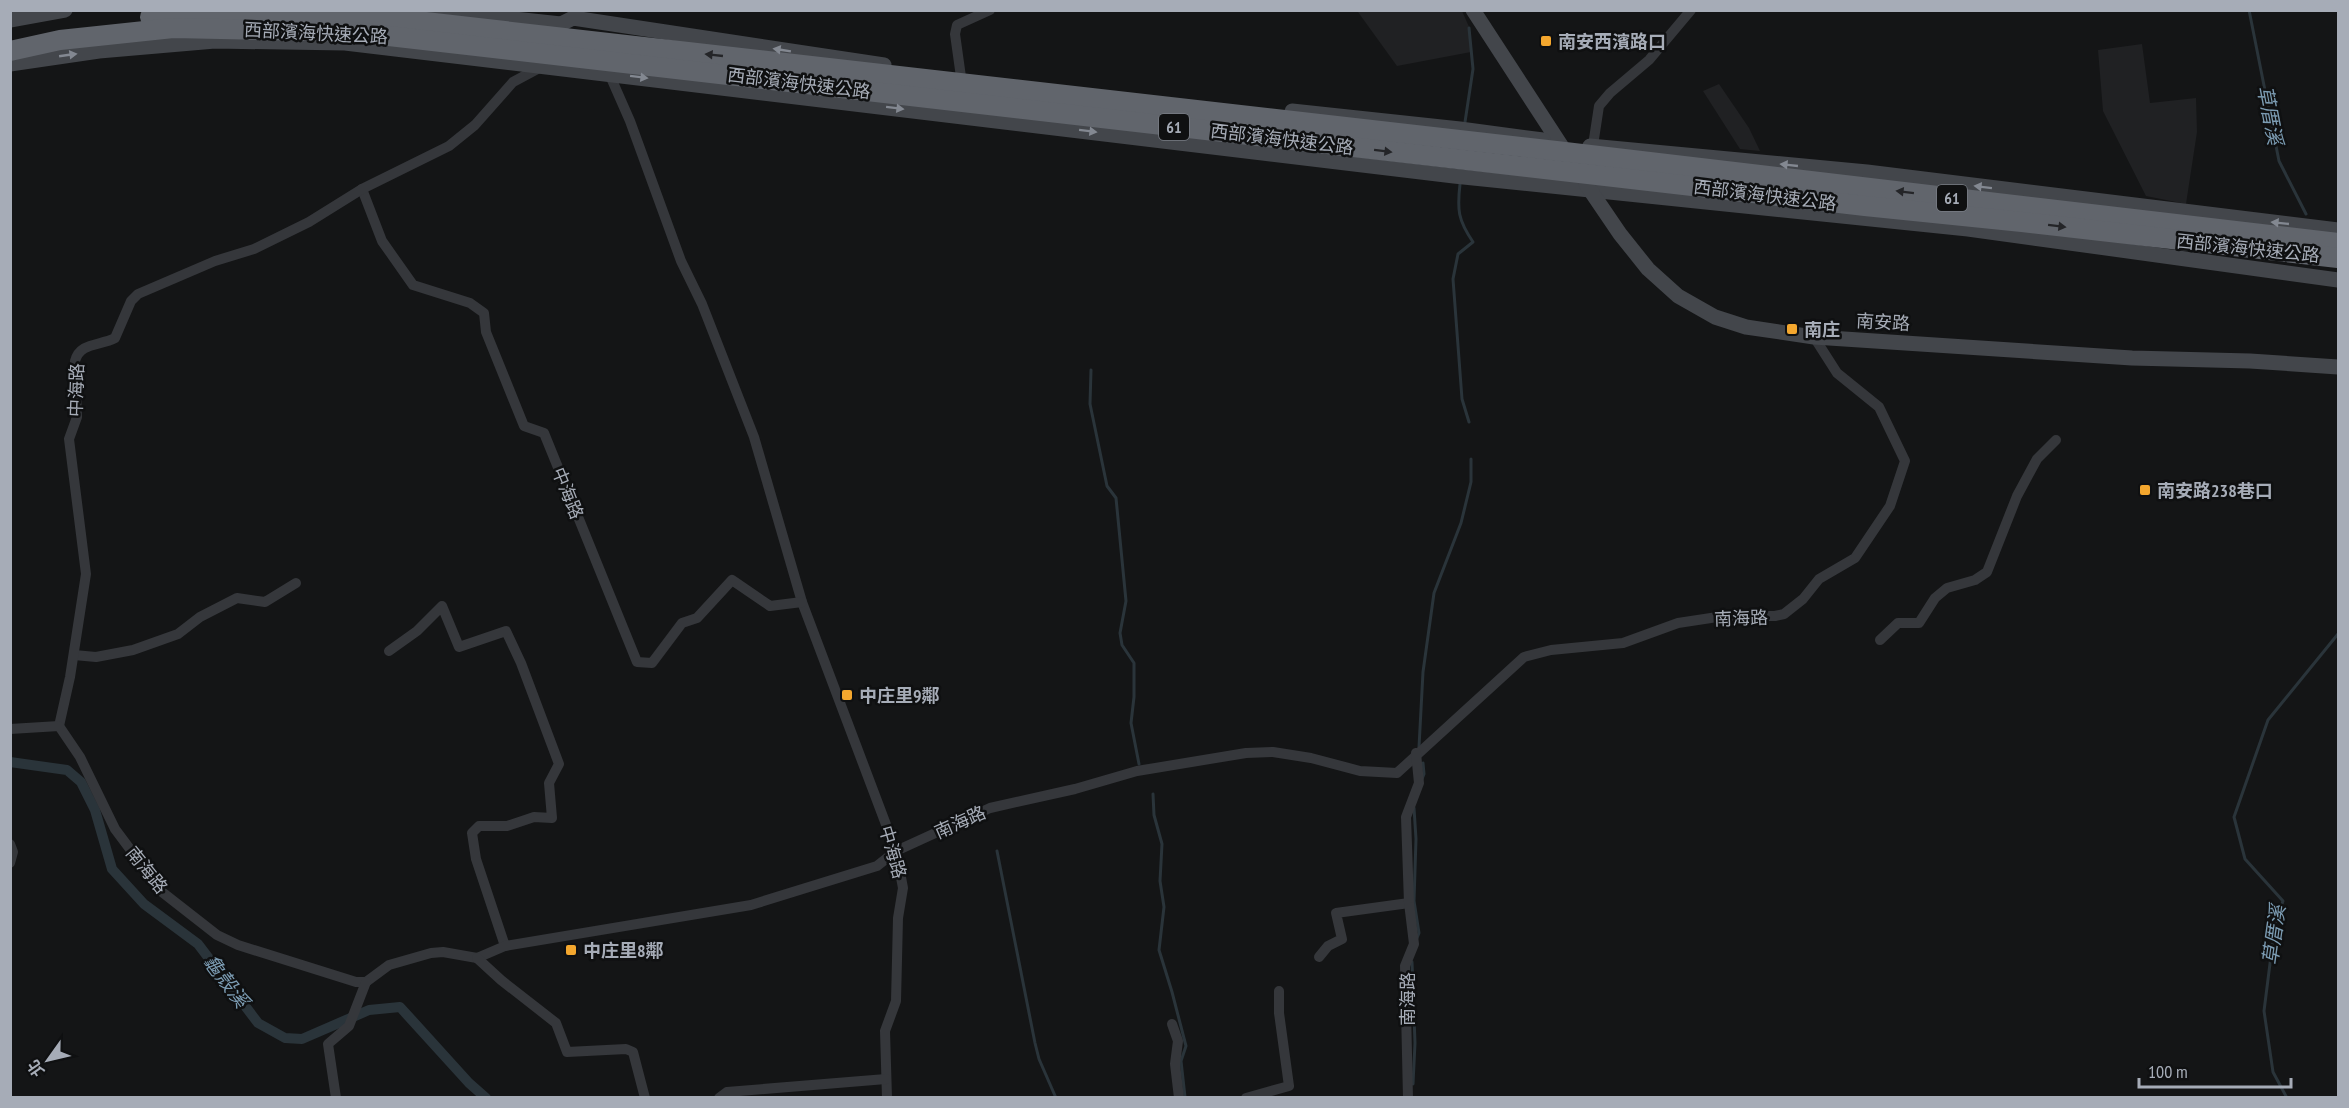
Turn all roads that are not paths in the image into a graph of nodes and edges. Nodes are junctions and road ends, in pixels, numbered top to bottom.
1 (65, 10) edge
2 (432, 10) edge
3 (990, 10) edge
4 (1691, 10) edge
5 (1474, 11) edge
6 (577, 14) edge
7 (10, 20) edge
8 (10, 37) edge
9 (10, 51) edge
10 (10, 64) edge
11 (543, 65) junction
12 (610, 74) junction
13 (961, 77) junction
14 (1558, 142) junction
15 (1593, 146) junction
16 (1589, 188) junction
17 (362, 189) junction
18 (2338, 230) edge
19 (2338, 243) edge
20 (2338, 258) edge
21 (2338, 280) edge
22 (1814, 338) junction
23 (2338, 367) edge
24 (2056, 440) dead end
25 (296, 583) dead end
26 (802, 602) junction
27 (1880, 640) dead end
28 (389, 651) dead end
29 (74, 656) junction
30 (59, 726) junction
31 (10, 729) edge
32 (1416, 753) junction
33 (10, 844) edge
34 (896, 851) junction
35 (10, 863) edge
36 (1409, 903) junction
37 (505, 946) junction
38 (1319, 957) dead end
39 (477, 958) junction
40 (366, 982) junction
41 (1279, 991) dead end
42 (1172, 1024) dead end
43 (886, 1079) junction
44 (336, 1098) edge
45 (645, 1098) edge
46 (719, 1098) edge
47 (887, 1098) edge
48 (1179, 1098) edge
49 (1246, 1098) edge
50 (1408, 1098) edge

1 - 7 street
2 - 6 street
3 - 13 street
4 - 15 street
5 - 14 street, 南安路
6 - 11 street, 中海路
6 - 12 street, 中海路
13 -> 6 street
19 -> 8 highway, 西部濱海快速公路 / 61
9 -> 20 highway, 西部濱海快速公路 / 61
10 -> 11 street
11 - 12 street
11 - 17 street, 中海路
12 -> 16 street
12 - 26 street, 中海路
13 - 14 street
14 - 15 street
14 - 16 street, 南安路
15 - 16 street
18 -> 15 street
16 - 21 street
16 - 22 street, 南安路
17 - 26 street, 中海路
17 - 29 street, 中海路
22 - 23 street, 南安路
22 - 32 street, 南海路
24 - 27 street
25 - 29 street
26 - 34 street, 中海路
28 - 37 street
29 - 30 street, 中海路
30 - 31 street
30 - 40 street, 南海路
32 - 34 street, 南海路
32 - 36 street, 南海路
33 - 35 street
34 - 37 street, 南海路
34 - 43 street, 中海路
36 - 38 street
36 - 50 street, 南海路
37 - 39 street, 南海路
39 - 40 street
39 - 45 street
40 - 44 street
41 - 49 street
42 - 48 street
43 - 46 street
43 - 47 street, 中海路

